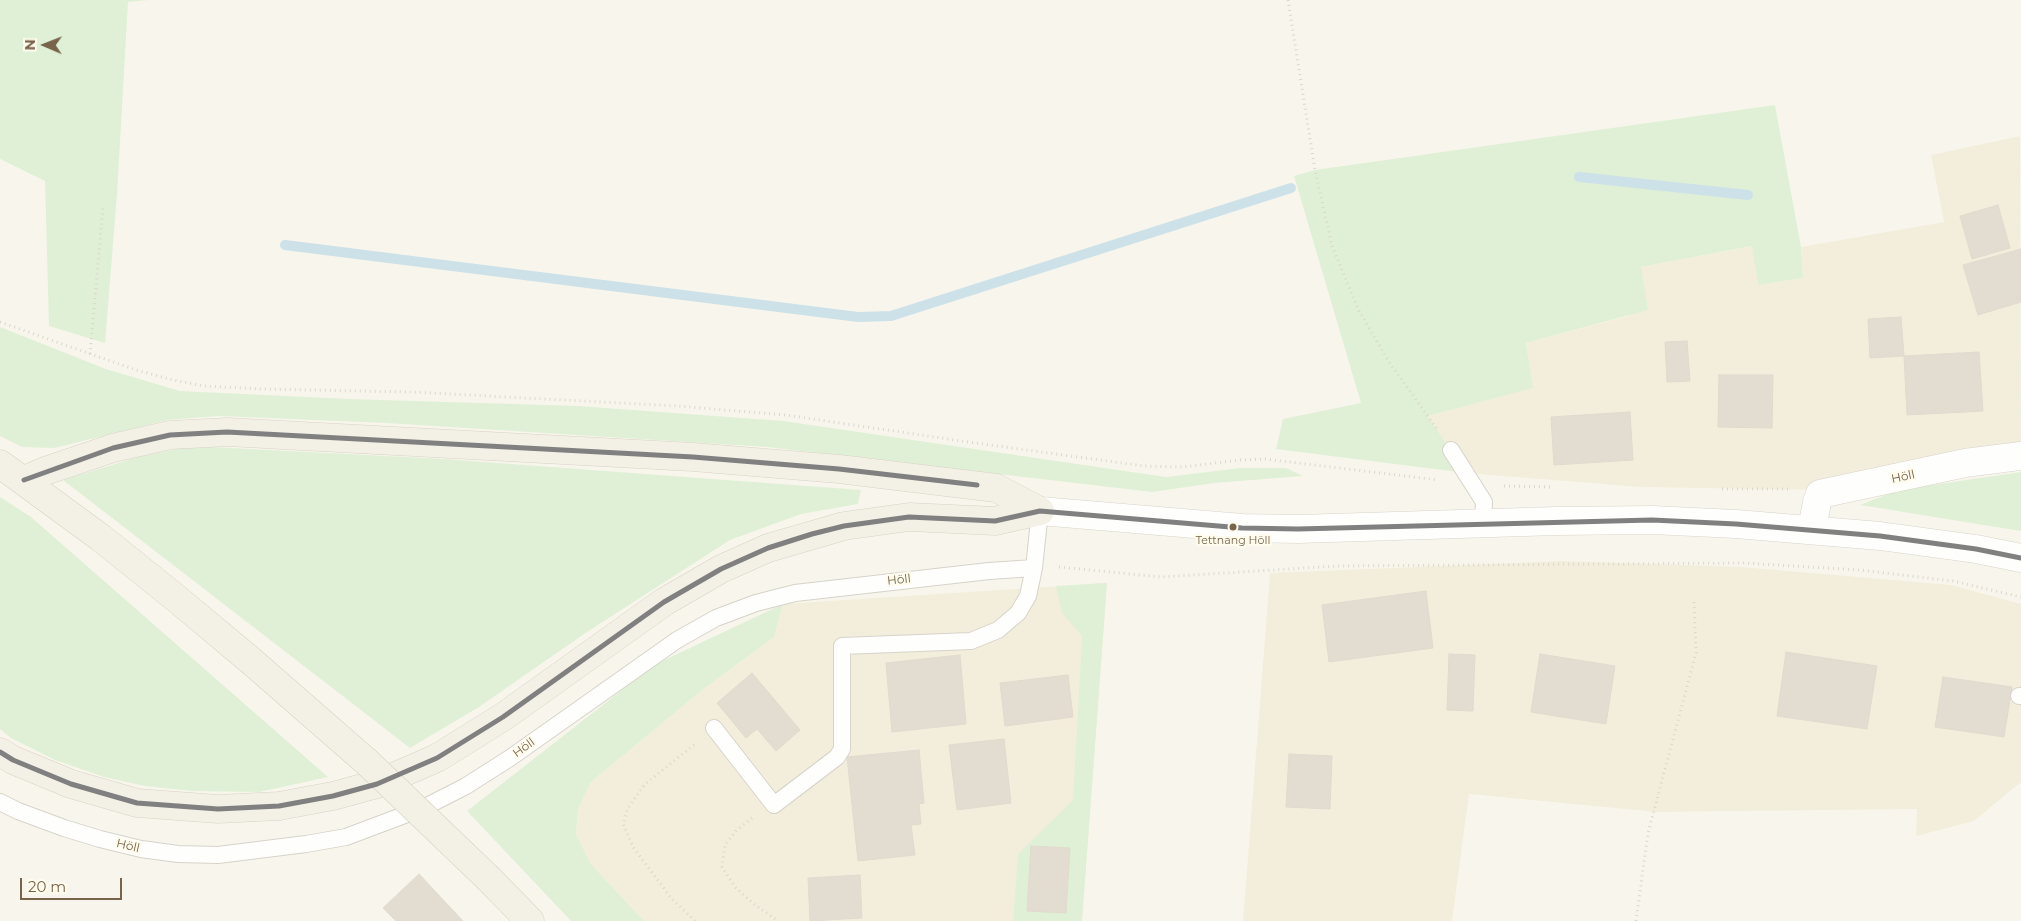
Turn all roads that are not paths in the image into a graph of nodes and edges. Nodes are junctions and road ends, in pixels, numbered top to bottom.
1 (1452, 450) road end
2 (2021, 456) edge
3 (0, 464) edge
4 (24, 480) junction
5 (1040, 511) junction
6 (1483, 524) junction
7 (1812, 529) junction
8 (2021, 558) edge
9 (1034, 568) junction
10 (714, 728) road end
11 (0, 752) edge
12 (0, 802) edge
13 (530, 921) edge

1 - 6 lane
2 - 7 main road, Höll
3 - 4 main road
4 - 5 main road
4 - 13 main road, bridge
5 - 6 main road
5 - 9 lane
5 - 11 main road
6 - 7 main road
7 - 8 main road
9 - 10 lane
9 - 12 lane, Höll

